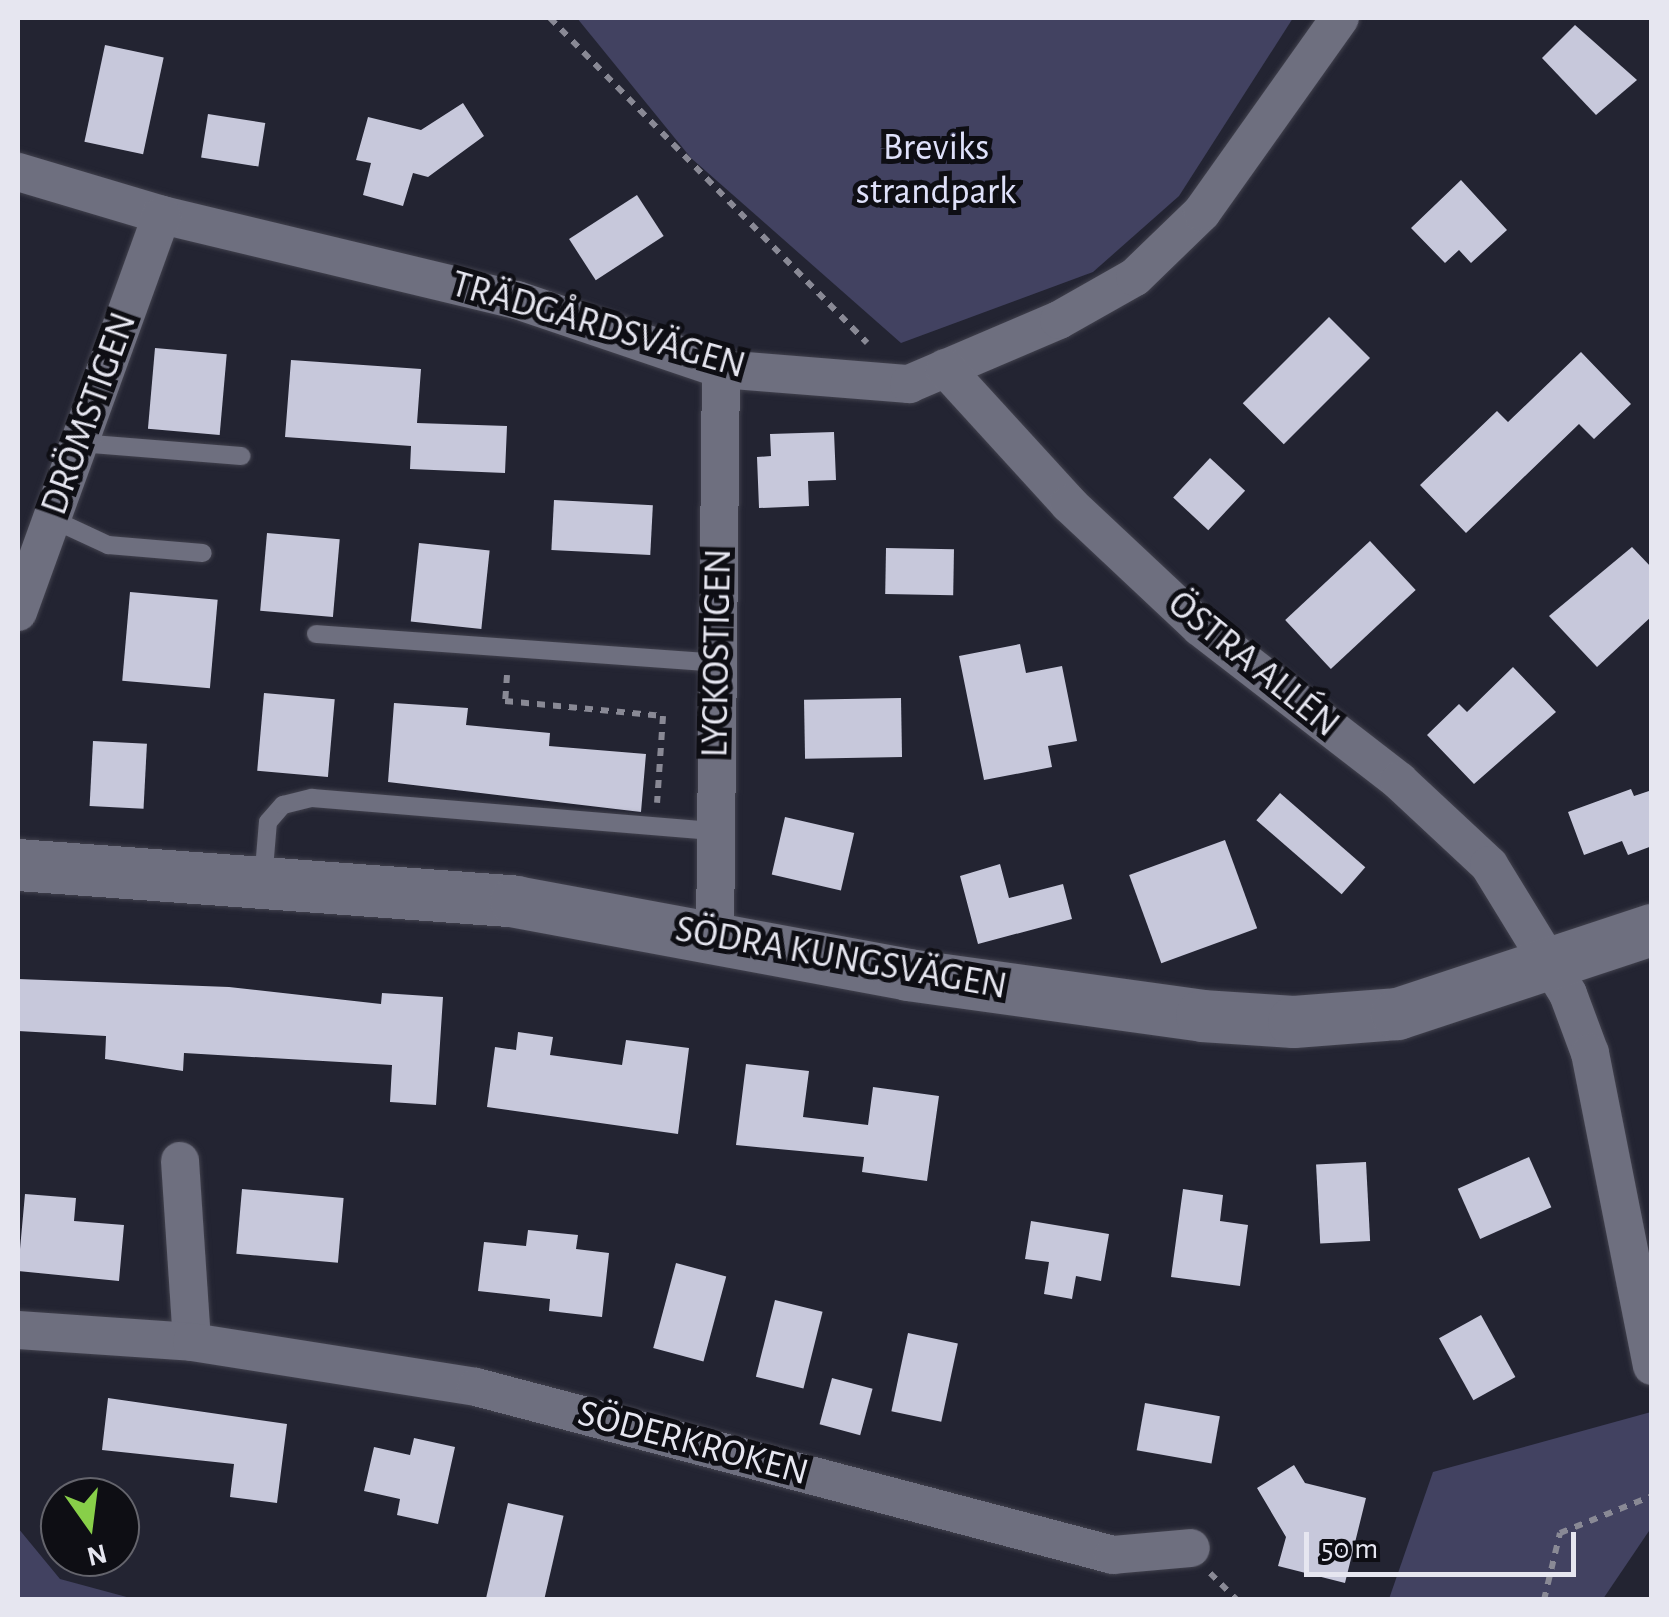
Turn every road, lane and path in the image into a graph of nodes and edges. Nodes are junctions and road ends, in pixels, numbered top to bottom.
1 (550, 18) edge
2 (1340, 18) edge
3 (18, 172) edge
4 (162, 215) junction
5 (945, 368) junction
6 (720, 369) junction
7 (908, 384) junction
8 (80, 443) junction
9 (240, 456) dead end
10 (52, 518) junction
11 (202, 553) dead end
12 (18, 612) edge
13 (316, 634) dead end
14 (718, 663) junction
15 (505, 701) dead end
16 (656, 826) junction
17 (716, 831) junction
18 (18, 865) edge
19 (264, 882) junction
20 (1652, 930) edge
21 (715, 938) junction
22 (1550, 966) junction
23 (180, 1161) dead end
24 (18, 1330) edge
25 (192, 1342) junction
26 (1652, 1366) edge
27 (1652, 1496) edge
28 (1190, 1548) dead end
29 (1544, 1600) edge

1 - 7 path
2 - 5 street, TRÄDGÅRDSVÄGEN
3 - 4 street, TRÄDGÅRDSVÄGEN
4 - 6 street, TRÄDGÅRDSVÄGEN
4 - 8 street, DRÖMSTIGEN
5 - 7 street, TRÄDGÅRDSVÄGEN
5 - 22 street, ÖSTRA ALLÉN
6 - 7 street, TRÄDGÅRDSVÄGEN
6 - 14 street, LYCKOSTIGEN
8 - 9 lane
8 - 10 street, DRÖMSTIGEN
10 - 11 lane
10 - 12 street, DRÖMSTIGEN
13 - 14 lane
14 - 17 street, LYCKOSTIGEN
15 - 16 path
16 - 17 lane
16 - 19 lane
17 - 21 street, LYCKOSTIGEN
18 - 19 street, SÖDRA KUNGSVÄGEN
19 - 21 street, SÖDRA KUNGSVÄGEN
20 - 22 street, SÖDRA KUNGSVÄGEN
21 - 22 street, SÖDRA KUNGSVÄGEN
22 - 26 street, ÖSTRA ALLÉN
23 - 25 street
24 - 25 street, SÖDERKROKEN
25 - 28 street, SÖDERKROKEN
27 - 29 path

